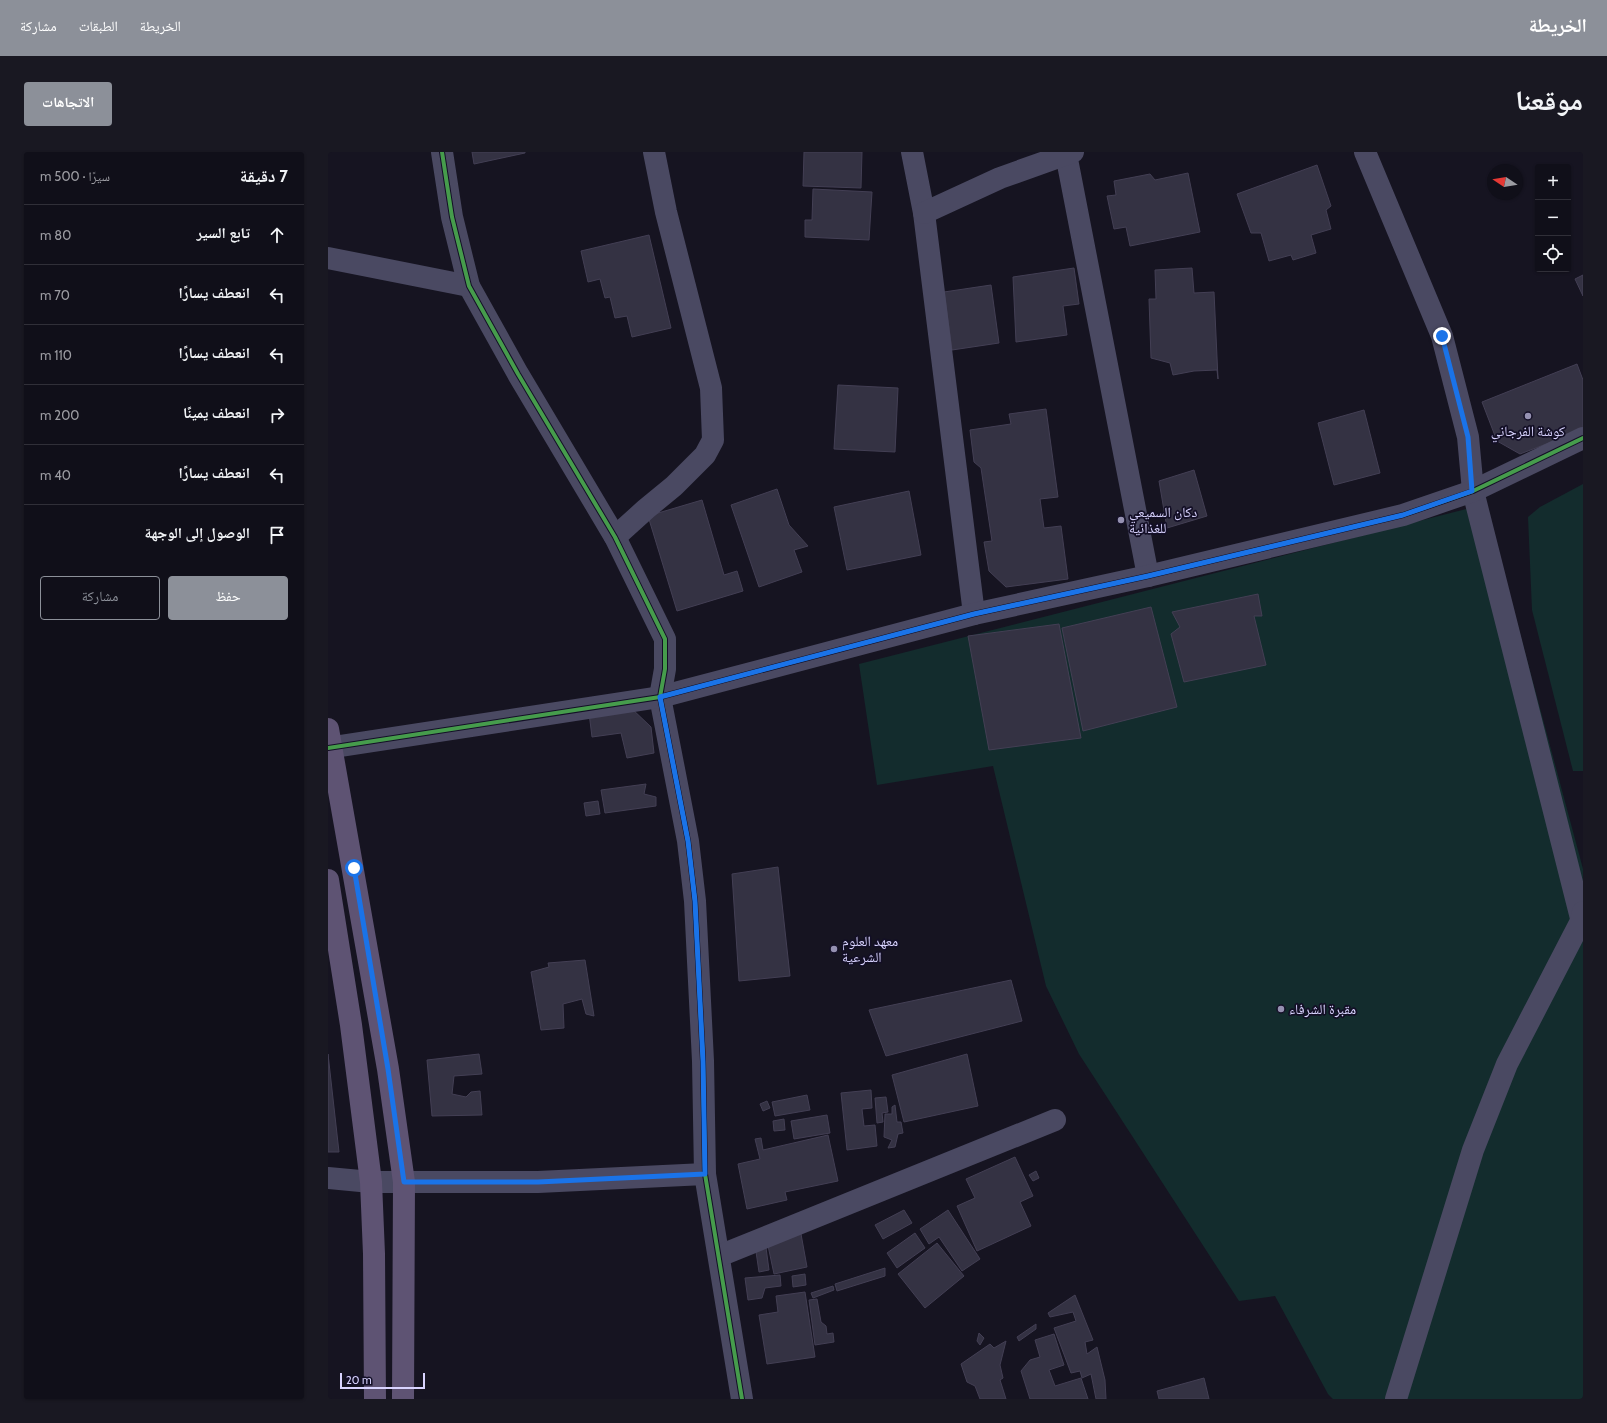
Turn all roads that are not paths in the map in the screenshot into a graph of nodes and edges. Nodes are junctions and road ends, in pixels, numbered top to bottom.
1 (442, 152) edge
2 (654, 152) edge
3 (912, 152) edge
4 (1365, 152) edge
5 (1070, 153) edge
6 (924, 213) junction
7 (328, 258) edge
8 (469, 286) junction
9 (1583, 438) edge
10 (1472, 491) junction
11 (614, 537) junction
12 (1148, 576) junction
13 (974, 614) junction
14 (660, 697) junction
15 (329, 742) edge
16 (328, 880) edge
17 (1582, 920) edge
18 (1055, 1120) dead end
19 (705, 1174) junction
20 (328, 1178) edge
21 (371, 1182) junction
22 (404, 1182) junction
23 (720, 1256) junction
24 (375, 1399) edge
25 (403, 1399) edge
26 (742, 1399) edge
27 (1396, 1399) edge

1 - 8 street
2 - 11 street
3 - 6 street
4 - 10 street
5 - 6 street
5 - 12 street
6 - 13 street
7 - 8 street
8 - 11 street
9 - 10 street
10 - 12 street
10 - 17 street
11 - 14 street
12 - 13 street
13 - 14 street
14 - 15 street
14 - 19 street
15 - 22 main road
16 - 21 main road
17 - 27 street
18 - 23 street
19 - 22 street
19 - 23 street
20 - 21 street
21 - 22 street
21 - 24 main road
22 - 25 main road
23 - 26 street

